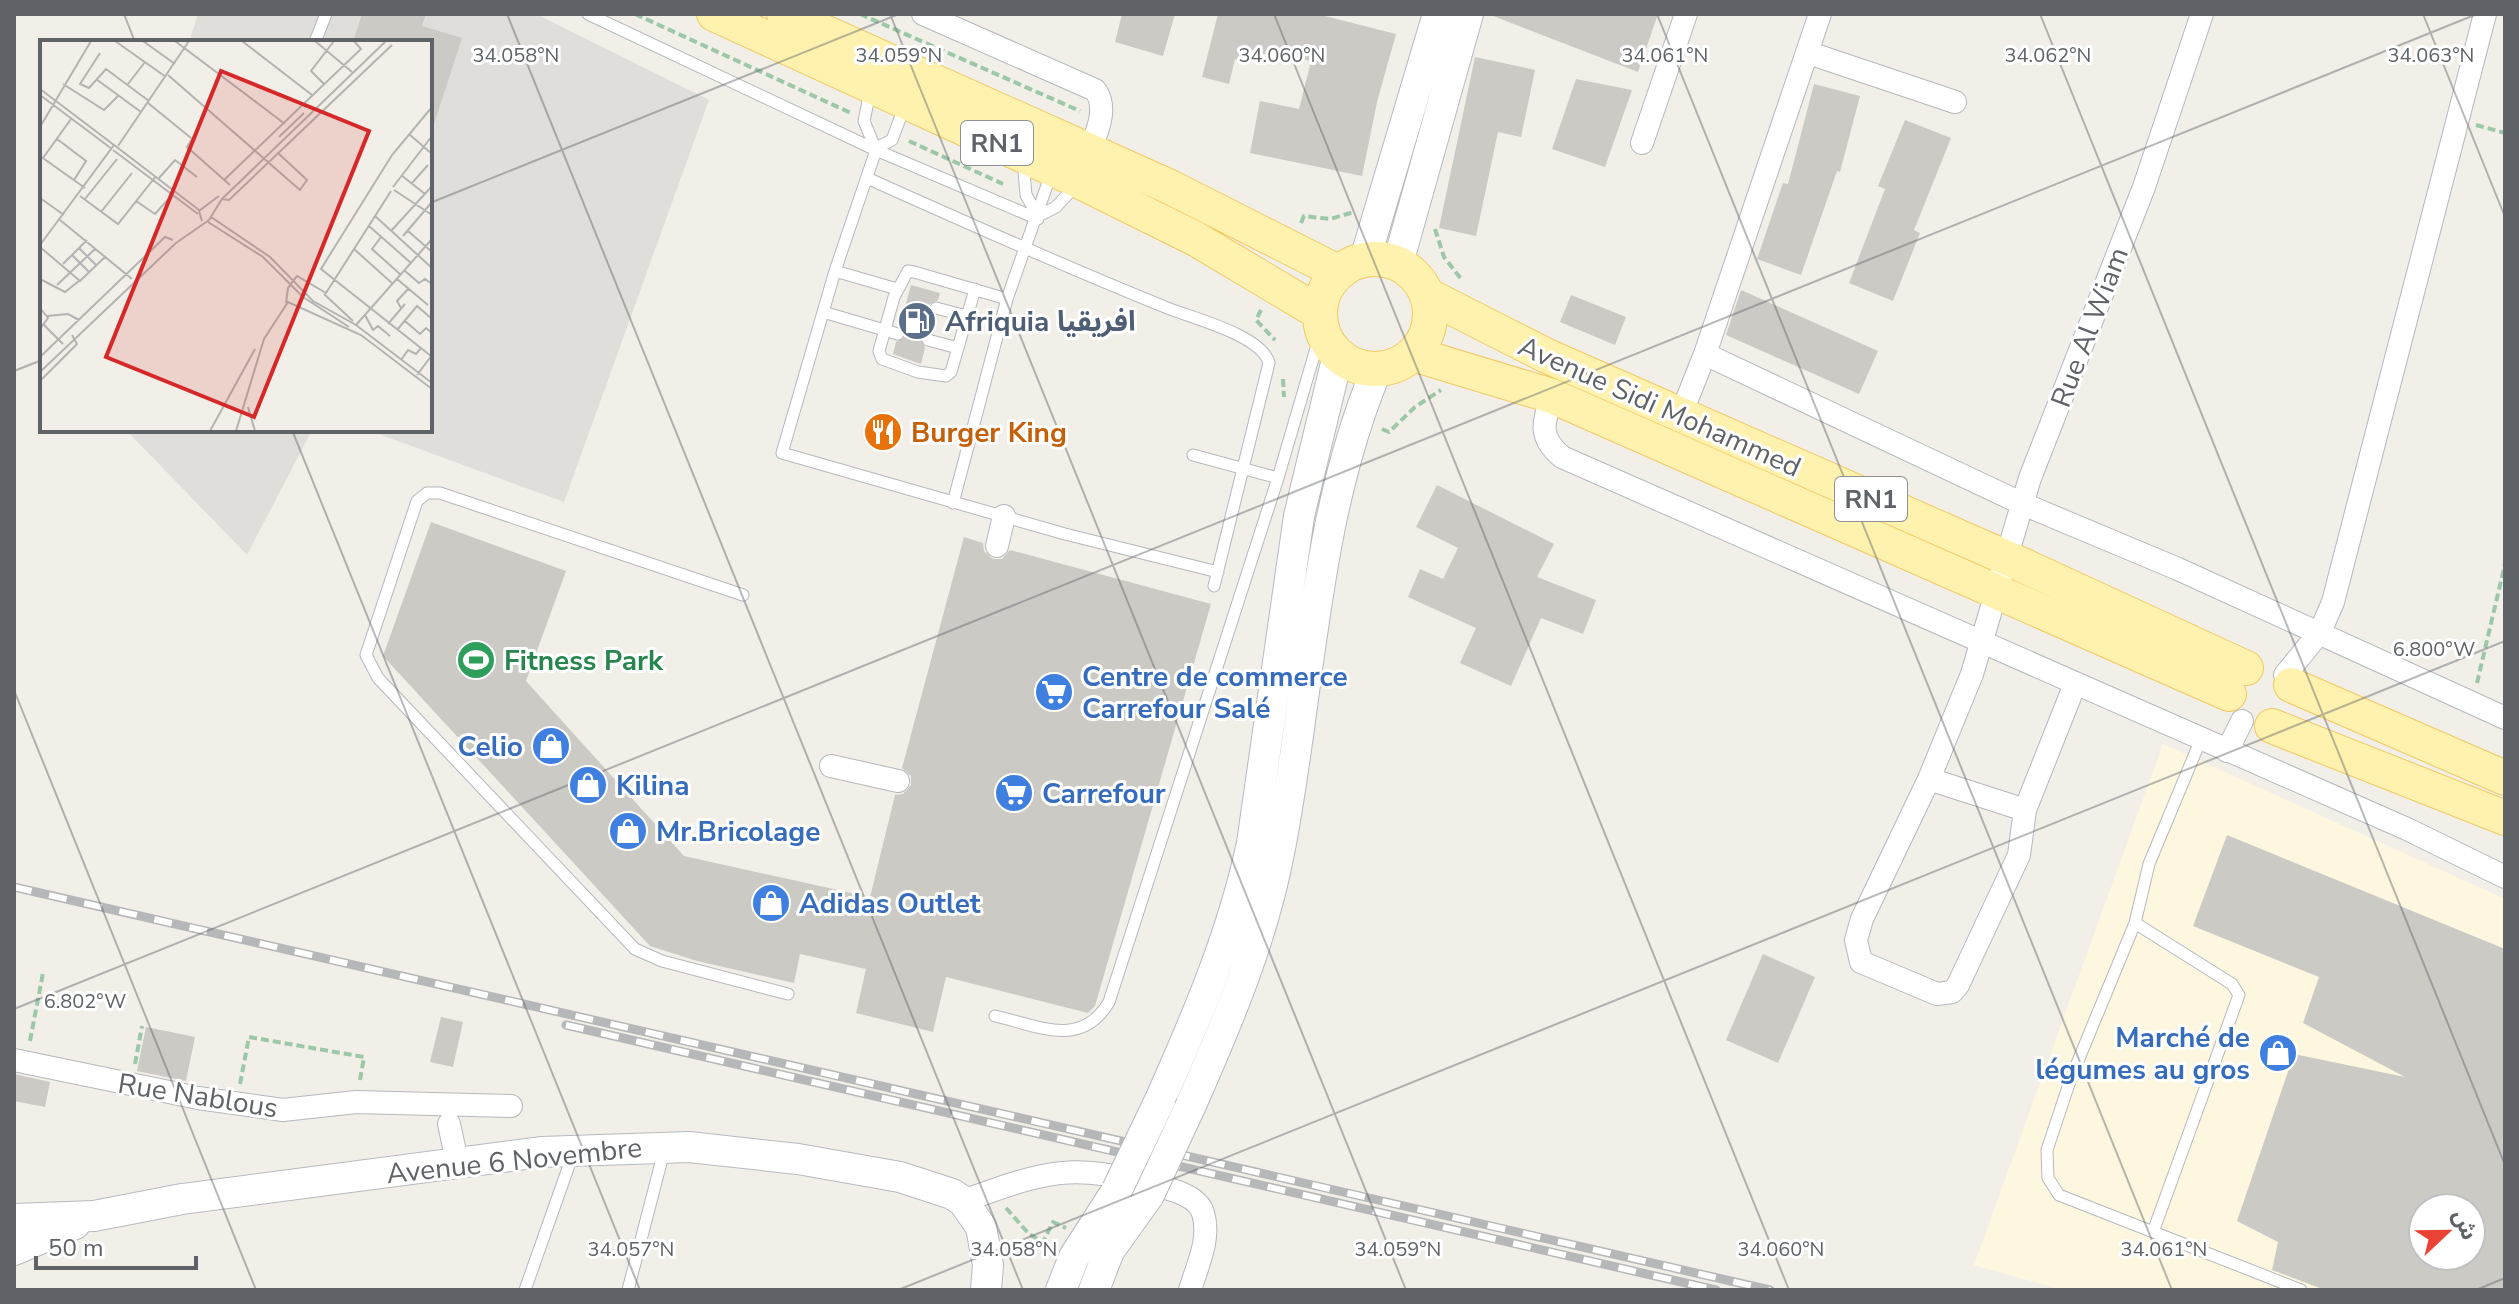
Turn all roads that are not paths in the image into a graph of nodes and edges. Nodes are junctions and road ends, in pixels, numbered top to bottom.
1 (326, 14) edge
2 (588, 14) edge
3 (714, 14) edge
4 (784, 14) edge
5 (923, 14) edge
6 (1686, 14) edge
7 (1820, 14) edge
8 (2202, 14) edge
9 (2485, 14) edge
10 (1449, 16) edge
11 (316, 40) edge
12 (1809, 53) junction
13 (872, 86) junction
14 (906, 101) junction
15 (1955, 102) dead end
16 (1642, 143) dead end
17 (876, 149) junction
18 (1061, 165) junction
19 (867, 178) junction
20 (1038, 218) junction
21 (1023, 248) junction
22 (1367, 265) junction
23 (835, 271) junction
24 (975, 289) junction
25 (896, 293) junction
26 (1427, 295) junction
27 (1007, 299) junction
28 (907, 301) dead end
29 (936, 308) dead end
30 (823, 312) junction
31 (967, 316) junction
32 (885, 330) junction
33 (1326, 332) junction
34 (898, 334) dead end
35 (928, 340) dead end
36 (958, 348) junction
37 (1413, 354) junction
38 (1705, 354) junction
39 (1377, 369) junction
40 (1552, 396) junction
41 (1680, 417) junction
42 (1193, 455) dead end
43 (1242, 469) junction
44 (1278, 478) junction
45 (953, 503) junction
46 (2023, 504) junction
47 (1004, 516) junction
48 (997, 546) dead end
49 (2007, 558) junction
50 (1218, 572) junction
51 (1214, 586) dead end
52 (1999, 591) junction
53 (743, 595) dead end
54 (2320, 632) junction
55 (1982, 642) junction
56 (2288, 680) junction
57 (2075, 684) junction
58 (2243, 712) junction
59 (2505, 718) edge
60 (2201, 739) junction
61 (831, 766) dead end
62 (2505, 778) edge
63 (1929, 779) junction
64 (898, 781) dead end
65 (2025, 810) junction
66 (2505, 818) edge
67 (2505, 877) edge
68 (2135, 923) junction
69 (788, 994) dead end
70 (995, 1016) dead end
71 (20, 1061) edge
72 (511, 1106) dead end
73 (439, 1117) junction
74 (665, 1147) junction
75 (575, 1150) junction
76 (457, 1161) junction
77 (1120, 1183) junction
78 (977, 1196) junction
79 (94, 1216) junction
80 (14, 1219) edge
81 (2153, 1232) junction
82 (14, 1250) edge
83 (525, 1290) edge
84 (628, 1290) edge
85 (986, 1290) edge
86 (1061, 1290) edge
87 (1094, 1290) edge
88 (1190, 1290) edge
89 (2301, 1290) edge

1 - 11 lane
2 - 17 lane
3 - 13 main road, RN1
4 - 18 main road, RN1
5 - 18 street
6 - 16 street
7 - 12 street
8 - 46 street, Rue Al Wiam
9 - 54 street
10 - 22 street
10 - 22 street
12 - 15 street
12 - 38 street
13 - 14 main road, RN1
13 - 17 lane
14 - 17 lane
14 - 18 main road, RN1
17 - 19 lane
17 - 20 lane
18 - 20 lane
18 - 20 lane
18 - 20 lane
18 - 22 main road, RN1
18 - 33 main road, RN1
19 - 21 lane
19 - 23 lane
20 - 21 lane
21 - 27 lane
21 - 43 lane
22 - 26 main road, RN1
22 - 33 main road
23 - 25 lane
23 - 30 lane
24 - 25 lane
24 - 27 lane
24 - 31 lane
25 - 28 lane
25 - 32 lane
26 - 37 main road
26 - 41 main road, Avenue Sidi Mohammed / RN1
27 - 45 lane
29 - 31 lane
30 - 32 lane
30 - 45 lane
31 - 36 lane
32 - 34 lane
32 - 36 lane
33 - 39 main road, RN1
33 - 44 lane
33 - 77 street, bridge
35 - 36 lane
37 - 39 main road
37 - 40 main road, Avenue Sidi Mohammed / RN1
38 - 41 street
38 - 46 street
39 - 87 street, bridge
40 - 52 main road, Avenue Sidi Mohammed / RN1
40 - 55 street
41 - 49 main road, Avenue Sidi Mohammed / RN1
42 - 43 lane
43 - 44 lane
43 - 50 lane
44 - 70 lane
45 - 47 lane
46 - 49 street, Rue Al Wiam
46 - 54 street
47 - 48 street
47 - 50 lane
49 - 52 street, Rue Al Wiam
49 - 58 main road, Avenue Sidi Mohammed / RN1
50 - 51 lane
52 - 55 street, Rue Al Wiam
52 - 58 main road, Avenue Sidi Mohammed / RN1
53 - 69 lane
54 - 56 street
54 - 59 street
55 - 57 street
55 - 63 street, Rue Al Wiam
56 - 58 main road
56 - 58 main road, RN1
56 - 62 main road, RN1
57 - 60 street
57 - 65 street, Rue Al Wiam
58 - 60 street
58 - 66 main road, Avenue Sidi Mohammed / RN1
58 - 67 street
60 - 68 lane
61 - 64 street
63 - 65 street
63 - 65 street, Rue Al Wiam
68 - 81 lane
68 - 81 lane
71 - 73 street, Rue Nablous
72 - 73 street, Rue Nablous
73 - 76 street
74 - 75 street, Avenue 6 Novembre
74 - 78 street, Avenue 6 Novembre
74 - 84 lane
75 - 76 street, Avenue 6 Novembre
75 - 83 lane
76 - 79 street, Avenue 6 Novembre
77 - 78 street
77 - 86 street
77 - 88 street
78 - 85 street
79 - 80 street, Avenue 6 Novembre
79 - 82 street
81 - 89 lane

